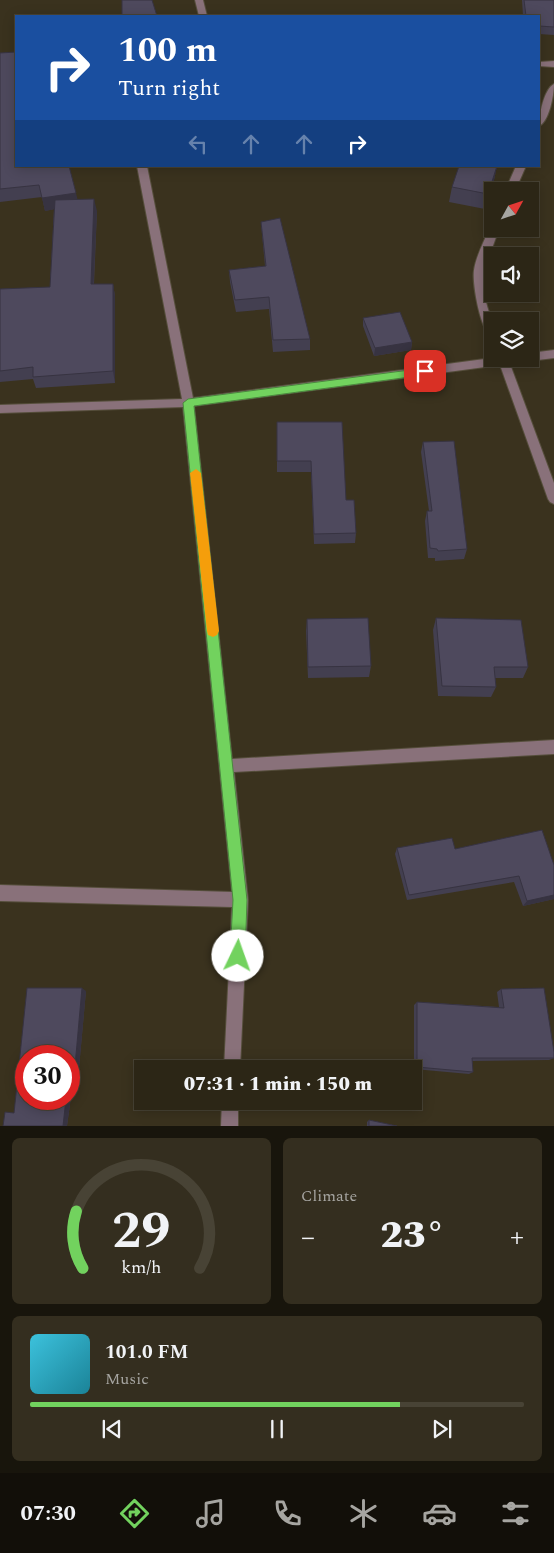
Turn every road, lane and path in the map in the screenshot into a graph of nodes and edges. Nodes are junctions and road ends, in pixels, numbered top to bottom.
1 (199, 0) edge
2 (203, 15) edge
3 (540, 64) edge
4 (554, 64) edge
5 (554, 87) edge
6 (540, 121) edge
7 (142, 167) edge
8 (520, 167) edge
9 (514, 182) edge
10 (491, 238) edge
11 (484, 312) edge
12 (554, 354) edge
13 (539, 356) edge
14 (484, 363) edge
15 (506, 367) edge
16 (188, 403) junction
17 (0, 409) edge
18 (554, 499) edge
19 (554, 747) edge
20 (227, 766) junction
21 (0, 893) edge
22 (240, 900) junction
23 (232, 1060) edge
24 (230, 1110) edge
25 (229, 1126) edge

1 - 2 street
3 - 4 street
5 - 6 street
7 - 16 street
8 - 9 street
10 - 11 street
12 - 13 street
14 - 16 street
15 - 18 street
16 - 17 street
16 - 20 street
19 - 20 street
20 - 22 street
21 - 22 street
22 - 23 street
24 - 25 street

